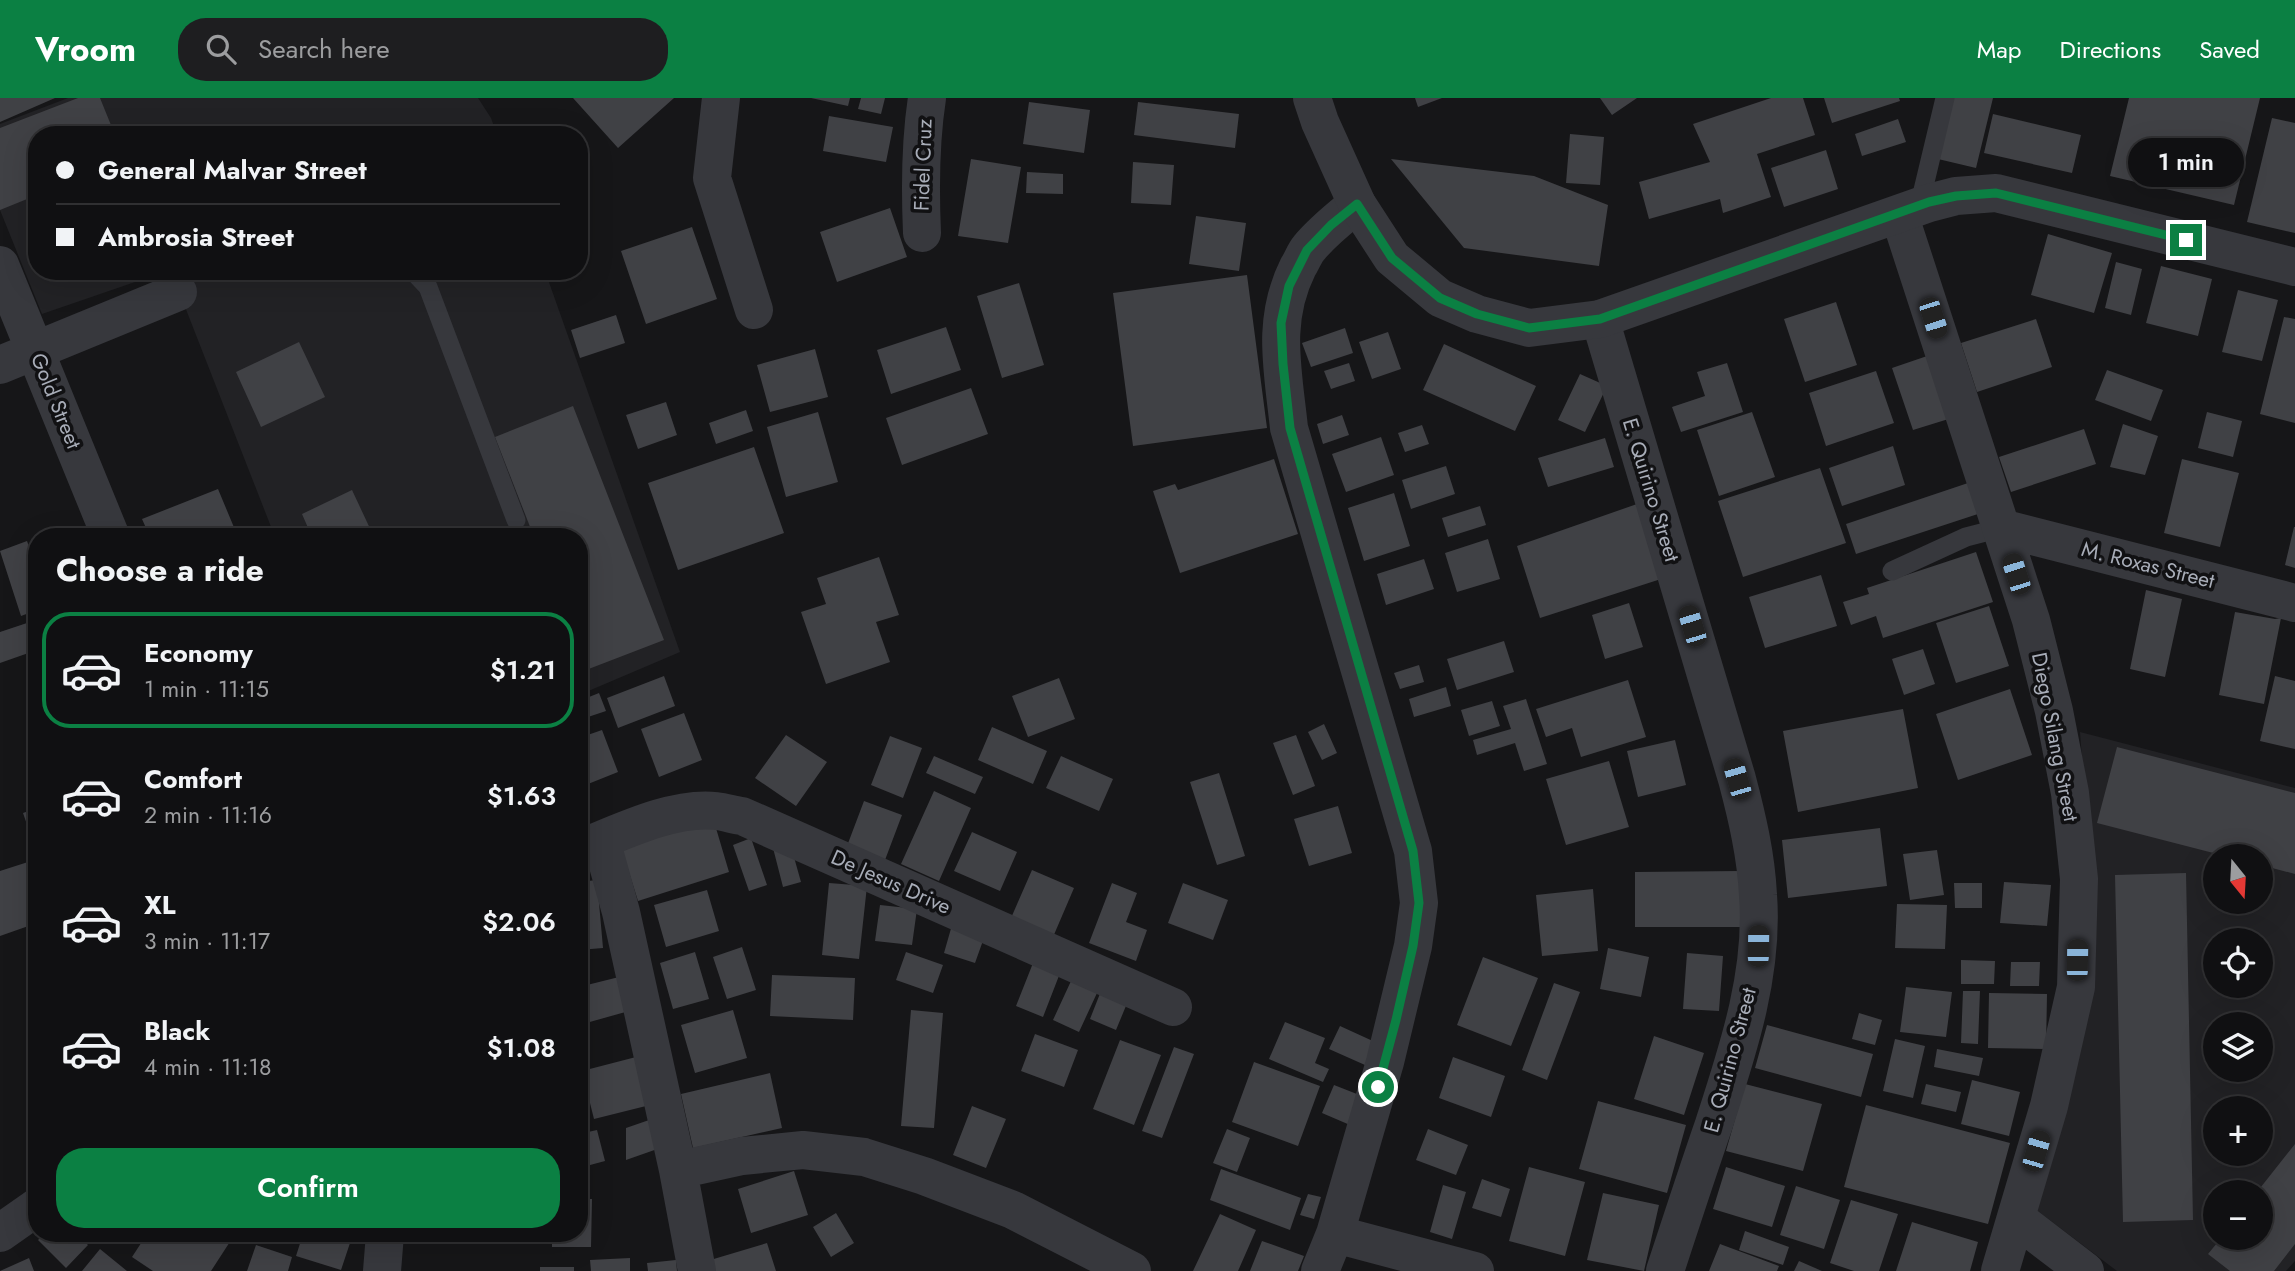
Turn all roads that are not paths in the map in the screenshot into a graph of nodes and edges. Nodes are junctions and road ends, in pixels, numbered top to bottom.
1 (721, 98) edge
2 (927, 98) edge
3 (1312, 98) edge
4 (1945, 98) edge
5 (1357, 204) junction
6 (1909, 210) junction
7 (922, 233) dead end
8 (0, 265) edge
9 (2295, 267) edge
10 (421, 280) edge
11 (178, 292) dead end
12 (754, 310) dead end
13 (1600, 319) junction
14 (35, 351) junction
15 (0, 365) edge
16 (516, 520) dead end
17 (107, 528) edge
18 (2001, 528) junction
19 (1892, 571) dead end
20 (2295, 603) edge
21 (590, 844) edge
22 (1173, 1007) dead end
23 (678, 1170) junction
24 (28, 1212) edge
25 (2017, 1219) junction
26 (2, 1225) edge
27 (1335, 1234) junction
28 (384, 1242) edge
29 (382, 1271) edge
30 (697, 1271) edge
31 (1132, 1271) edge
32 (1320, 1271) edge
33 (1475, 1271) edge
34 (1665, 1271) edge
35 (2000, 1271) edge
36 (2085, 1271) edge

1 - 12 street
2 - 7 street, Fidel Cruz
3 - 5 street
4 - 6 lane
5 - 13 street
5 - 27 street
6 - 9 street
6 - 13 street
6 - 18 street, Diego Silang Street
8 - 14 street, Gold Street
10 - 16 lane
11 - 14 street
13 - 34 street, E. Quirino Street
14 - 15 street
14 - 17 street, Gold Street
18 - 19 lane
18 - 20 street, M. Roxas Street
18 - 25 street, Diego Silang Street
21 - 22 street, De Jesus Drive
21 - 23 street, De Jesus Drive
23 - 30 street, De Jesus Drive
23 - 31 street
24 - 26 street
25 - 35 street, Diego Silang Street
25 - 36 street
27 - 32 street
27 - 33 street
28 - 29 street

